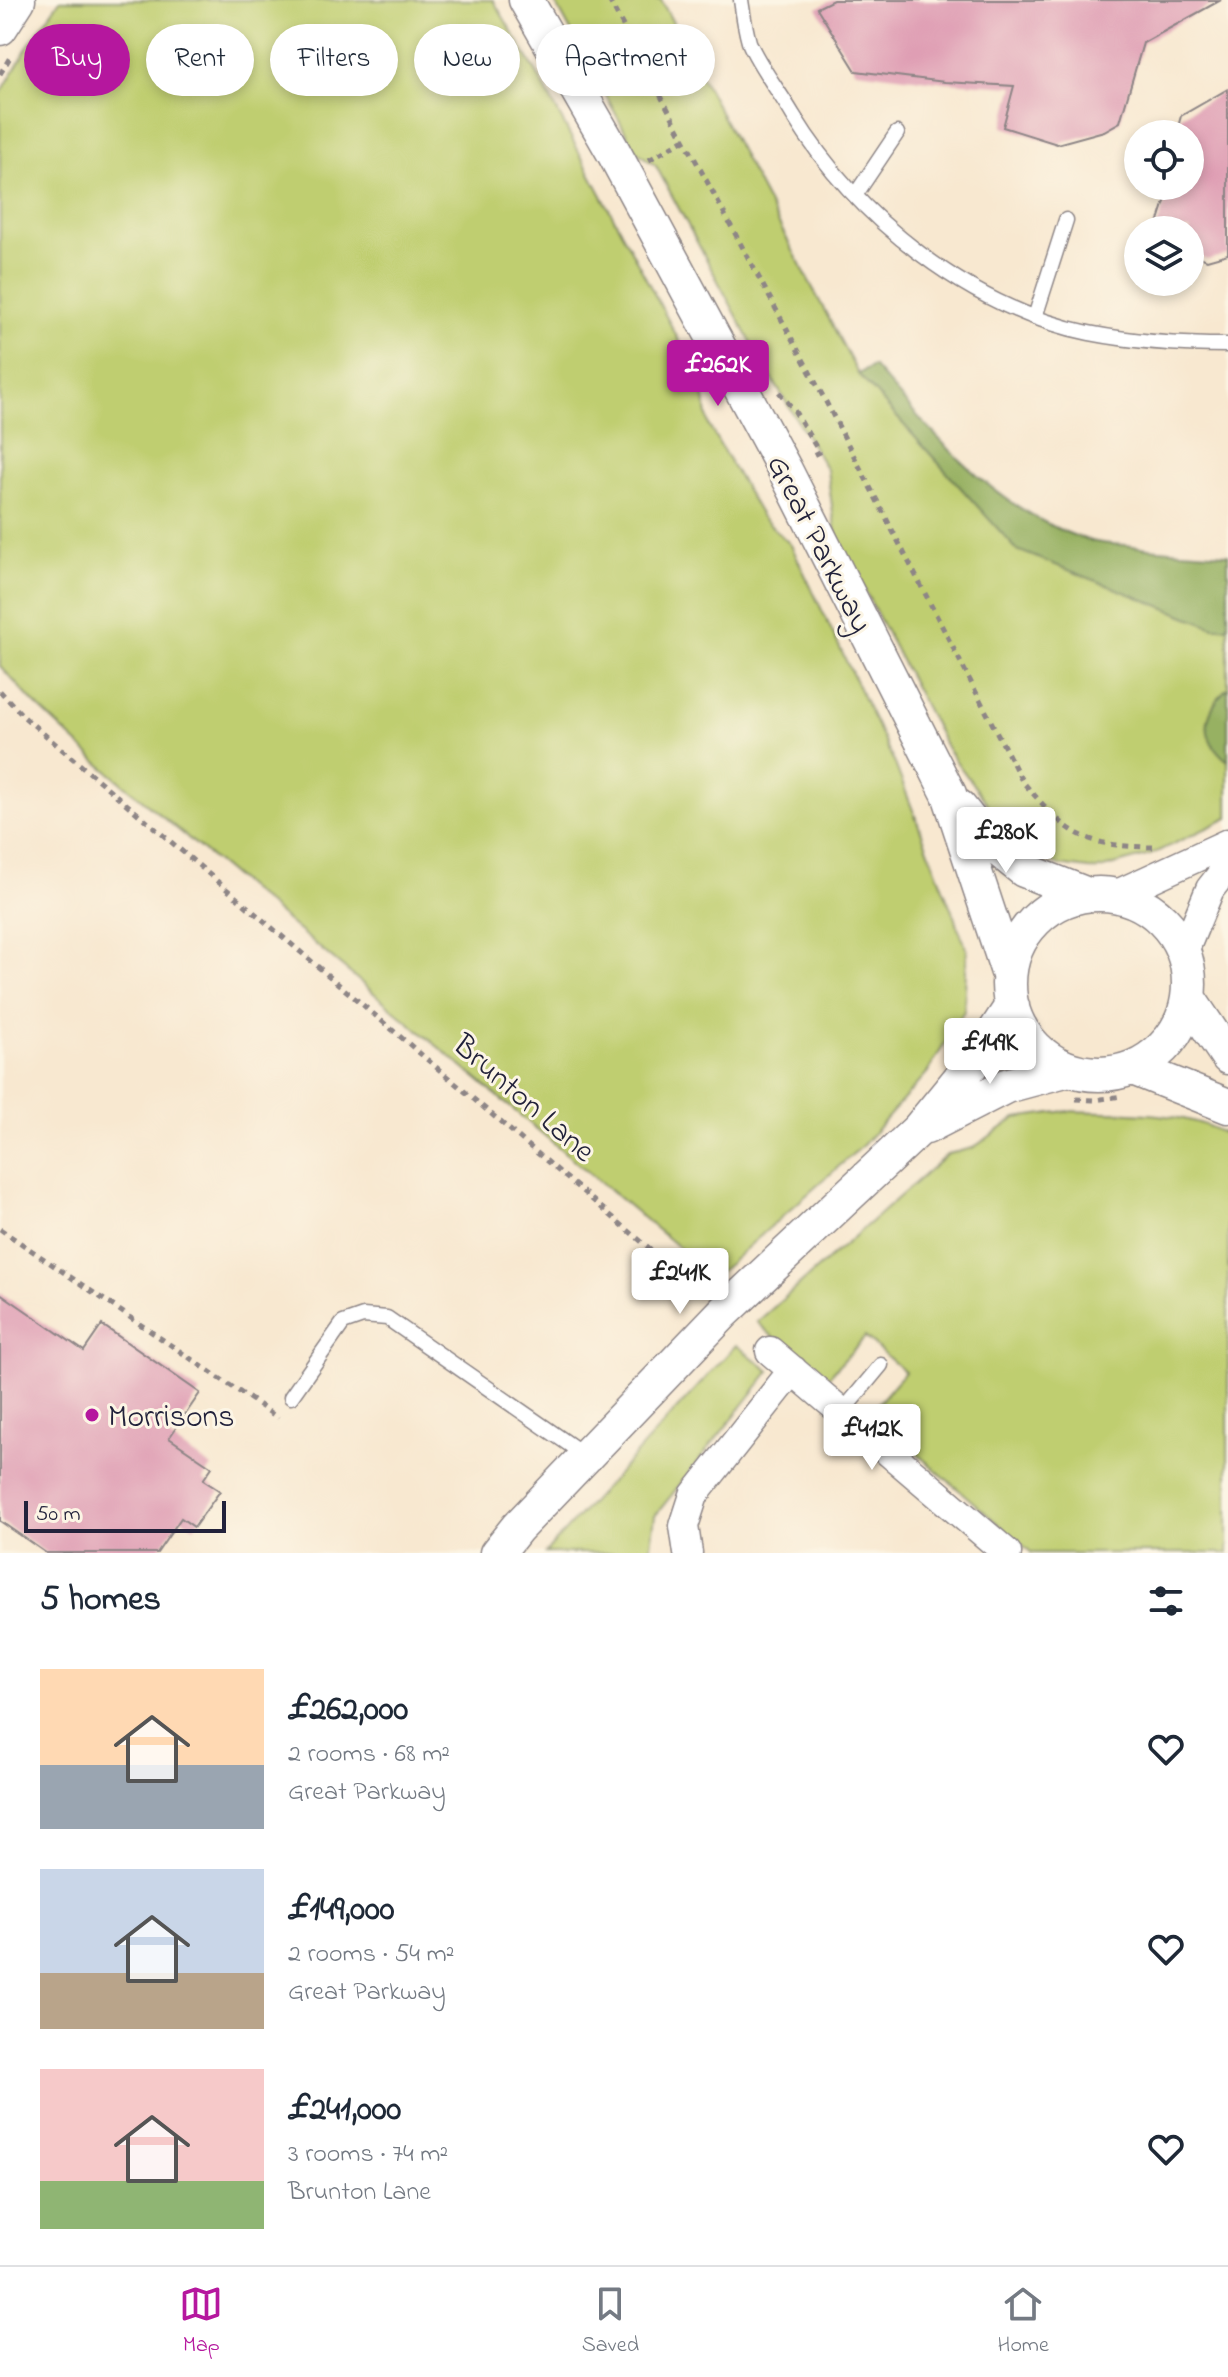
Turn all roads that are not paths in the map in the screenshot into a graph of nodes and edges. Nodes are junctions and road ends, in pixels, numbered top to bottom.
1 (18, 0) edge
2 (526, 0) edge
3 (741, 0) edge
4 (0, 28) edge
5 (897, 133) dead end
6 (856, 194) junction
7 (1066, 220) dead end
8 (1035, 317) junction
9 (1228, 345) edge
10 (949, 794) junction
11 (1228, 843) edge
12 (1228, 866) edge
13 (1100, 894) junction
14 (1183, 954) junction
15 (1010, 990) junction
16 (1189, 999) junction
17 (1228, 1057) edge
18 (1133, 1081) junction
19 (1070, 1084) junction
20 (1228, 1106) edge
21 (918, 1130) junction
22 (770, 1351) dead end
23 (881, 1365) dead end
24 (793, 1370) junction
25 (291, 1397) dead end
26 (842, 1412) junction
27 (586, 1456) junction
28 (497, 1553) edge
29 (688, 1553) edge
30 (1007, 1553) edge

1 - 4 street
2 - 10 street, Great Parkway
3 - 6 lane
5 - 6 lane
6 - 8 lane
7 - 8 lane
8 - 9 lane
10 - 13 street, Great Parkway
10 - 15 street, Great Parkway
11 - 13 street
12 - 14 street
13 - 14 street, Great Parkway
13 - 15 street
14 - 16 street, Great Parkway
15 - 19 street, Great Parkway
15 - 21 street
16 - 17 street, Great Parkway
16 - 18 street, Great Parkway
18 - 19 street, Great Parkway
18 - 20 street, Great Parkway
19 - 21 street
21 - 27 street
22 - 24 street
23 - 26 lane
24 - 26 street
24 - 29 street
25 - 27 lane
26 - 30 street
27 - 28 street

